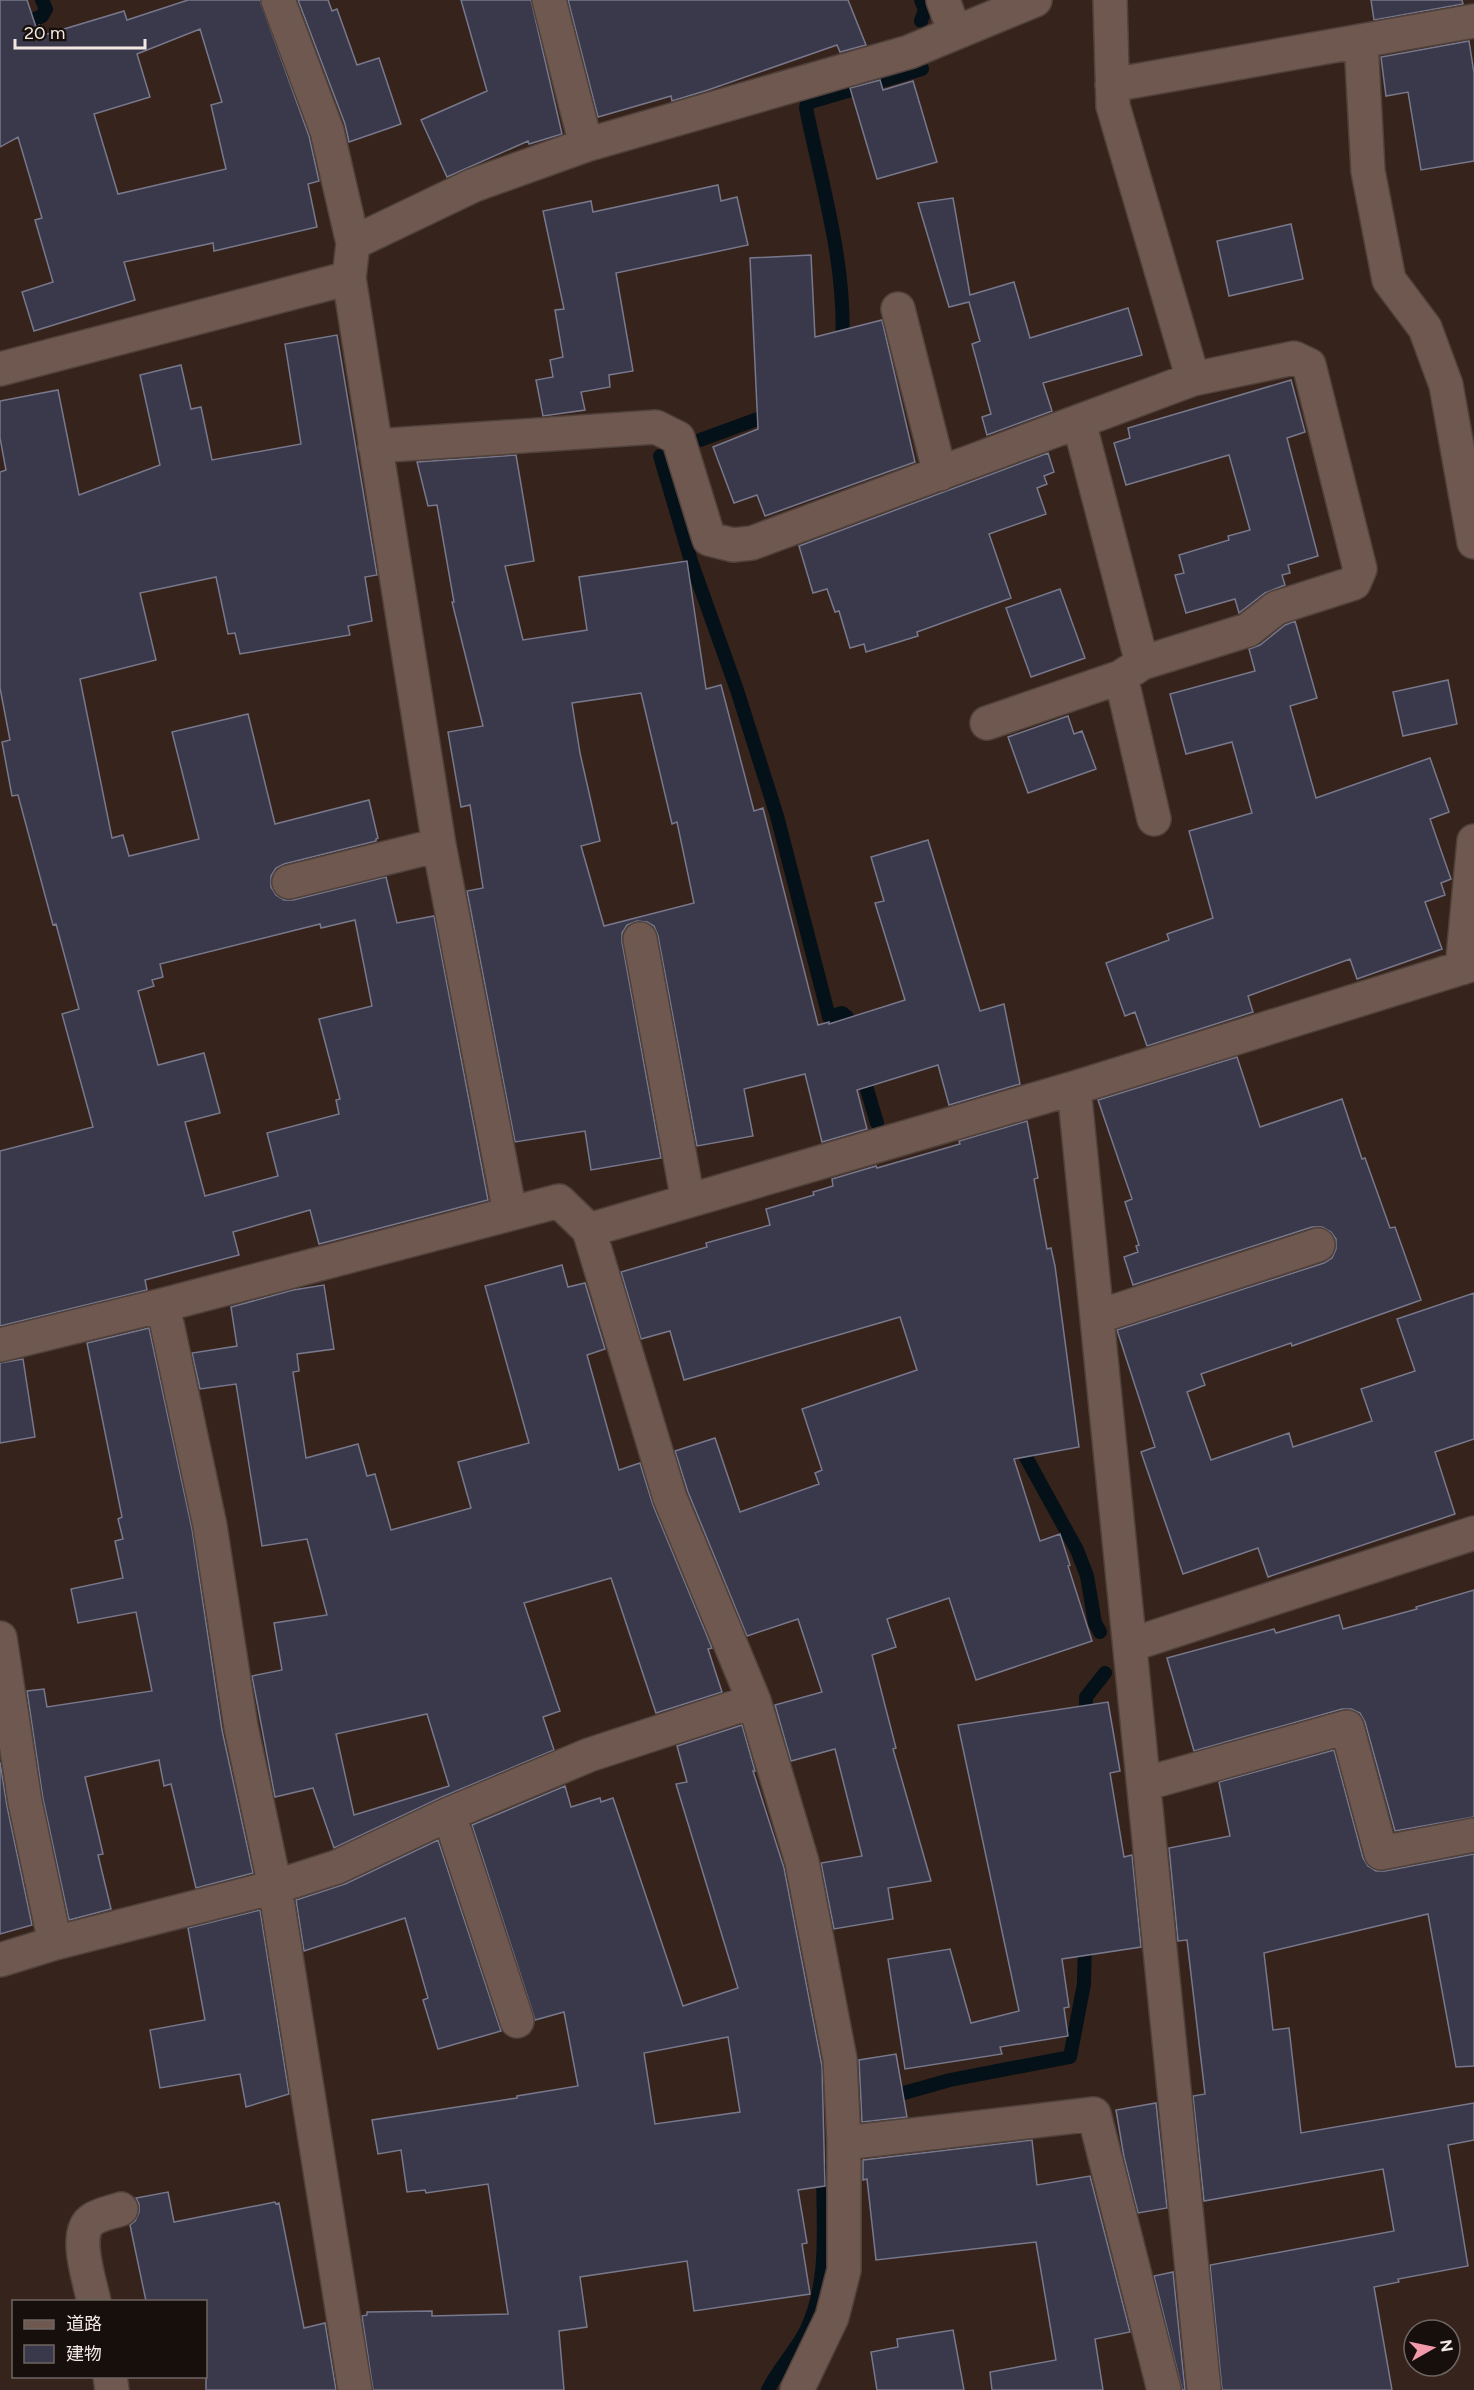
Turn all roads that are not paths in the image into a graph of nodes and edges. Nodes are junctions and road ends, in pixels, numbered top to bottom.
1 (278, 0) edge
2 (549, 0) edge
3 (943, 0) edge
4 (1035, 0) edge
5 (1110, 0) edge
6 (1474, 21) edge
7 (954, 33) junction
8 (1361, 41) junction
9 (1112, 85) junction
10 (586, 145) junction
11 (353, 243) junction
12 (349, 278) junction
13 (898, 309) dead end
14 (0, 369) edge
15 (1192, 379) junction
16 (1079, 422) junction
17 (375, 446) junction
18 (940, 474) junction
19 (1474, 542) edge
20 (1132, 670) junction
21 (987, 723) dead end
22 (1154, 819) dead end
23 (1474, 841) edge
24 (438, 845) junction
25 (289, 882) dead end
26 (640, 939) dead end
27 (1468, 966) edge
28 (1074, 1088) junction
29 (688, 1201) junction
30 (510, 1213) junction
31 (589, 1230) junction
32 (1318, 1245) dead end
33 (163, 1305) junction
34 (1097, 1317) junction
35 (0, 1345) edge
36 (1474, 1533) edge
37 (0, 1638) edge
38 (1130, 1645) junction
39 (754, 1701) junction
40 (1143, 1784) junction
41 (449, 1814) junction
42 (1474, 1835) edge
43 (275, 1887) junction
44 (56, 1943) junction
45 (0, 1960) edge
46 (517, 2021) dead end
47 (844, 2143) junction
48 (121, 2209) dead end
49 (94, 2300) edge
50 (355, 2390) edge
51 (797, 2390) edge
52 (1164, 2390) edge
53 (1204, 2390) edge

1 - 11 street
2 - 10 street
3 - 7 street
4 - 7 street
5 - 9 street
6 - 8 street
7 - 10 street
8 - 9 street
8 - 19 street
9 - 15 street
10 - 11 street
11 - 12 street
12 - 14 street
12 - 17 street
13 - 18 street
15 - 16 street
15 - 20 street
16 - 18 street
16 - 20 street
17 - 18 street
17 - 24 street
20 - 21 street
20 - 22 street
23 - 27 street
24 - 25 street
24 - 30 street
26 - 29 street
27 - 28 street
28 - 29 street
28 - 34 street
29 - 31 street
30 - 31 street
30 - 33 street
31 - 39 street
32 - 34 street
33 - 35 street
33 - 43 street
34 - 38 street
36 - 38 street
37 - 44 street
38 - 40 street
39 - 41 street
39 - 47 street
40 - 42 street
40 - 53 street
41 - 43 street
41 - 46 street
43 - 44 street
43 - 50 street
44 - 45 street
47 - 51 street
47 - 52 street
48 - 49 street

